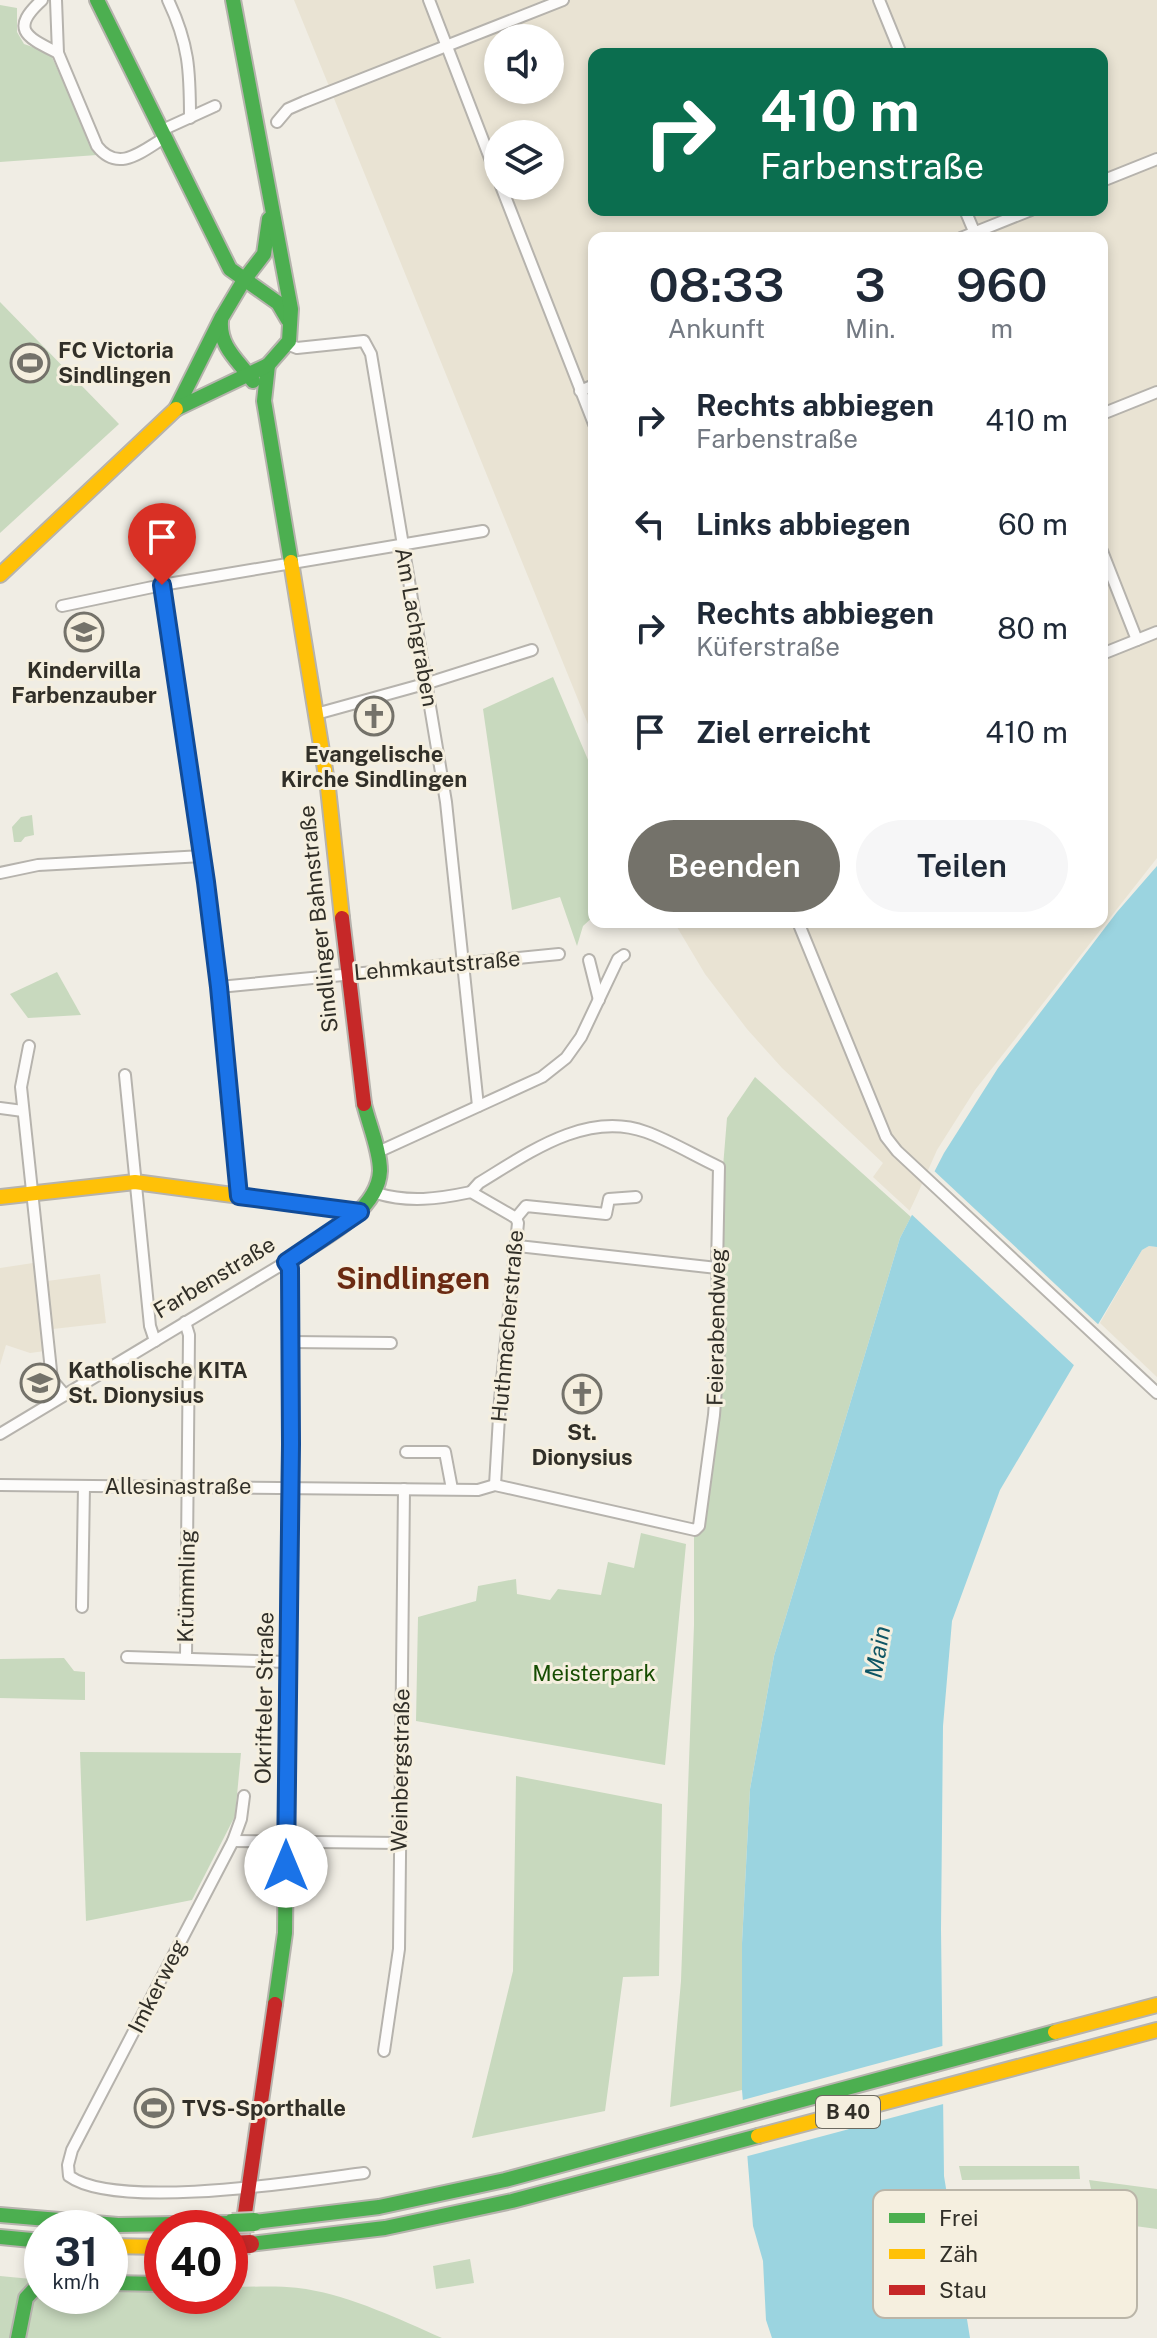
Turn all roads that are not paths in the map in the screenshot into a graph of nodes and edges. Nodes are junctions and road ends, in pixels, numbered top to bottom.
1 (42, 0) edge
2 (56, 0) edge
3 (97, 0) edge
4 (168, 0) edge
5 (233, 0) edge
6 (429, 0) edge
7 (563, 0) edge
8 (879, 0) edge
9 (447, 46) junction
10 (899, 48) edge
11 (58, 53) junction
12 (215, 106) dead end
13 (190, 118) junction
14 (277, 122) dead end
15 (162, 134) junction
16 (484, 142) edge
17 (1157, 159) edge
18 (1108, 179) edge
19 (269, 191) junction
20 (506, 200) edge
21 (1018, 216) edge
22 (982, 232) edge
23 (244, 280) junction
24 (272, 297) junction
25 (225, 312) junction
26 (289, 336) junction
27 (233, 356) junction
28 (270, 362) junction
29 (249, 373) junction
30 (588, 388) edge
31 (580, 391) junction
32 (1157, 392) edge
33 (263, 396) junction
34 (176, 409) junction
35 (588, 410) edge
36 (1108, 412) edge
37 (483, 531) dead end
38 (155, 539) dead end
39 (403, 544) junction
40 (291, 564) junction
41 (1108, 566) edge
42 (0, 575) edge
43 (162, 585) junction
44 (62, 606) dead end
45 (1157, 632) edge
46 (1137, 640) junction
47 (532, 650) dead end
48 (1108, 652) edge
49 (428, 683) junction
50 (316, 714) junction
51 (203, 856) junction
52 (0, 873) edge
53 (800, 928) edge
54 (559, 954) dead end
55 (624, 955) dead end
56 (589, 960) dead end
57 (463, 963) junction
58 (348, 974) junction
59 (219, 987) junction
60 (599, 1000) junction
61 (29, 1046) dead end
62 (125, 1075) dead end
63 (478, 1106) junction
64 (0, 1108) edge
65 (23, 1111) junction
66 (378, 1152) junction
67 (135, 1182) junction
68 (471, 1192) junction
69 (31, 1193) junction
70 (376, 1193) junction
71 (239, 1196) junction
72 (0, 1197) edge
73 (636, 1197) dead end
74 (360, 1212) junction
75 (516, 1218) junction
76 (518, 1246) junction
77 (286, 1262) junction
78 (717, 1268) junction
79 (185, 1322) junction
80 (155, 1341) junction
81 (291, 1342) junction
82 (391, 1343) dead end
83 (1157, 1393) edge
84 (65, 1395) junction
85 (0, 1434) edge
86 (406, 1452) dead end
87 (0, 1485) edge
88 (495, 1485) junction
89 (84, 1486) junction
90 (187, 1486) junction
91 (291, 1487) junction
92 (404, 1489) junction
93 (452, 1489) junction
94 (692, 1530) joint
95 (82, 1607) dead end
96 (127, 1657) dead end
97 (186, 1658) junction
98 (288, 1662) junction
99 (244, 1796) dead end
100 (233, 1841) junction
101 (286, 1842) junction
102 (399, 1843) junction
103 (1157, 2005) edge
104 (1157, 2030) edge
105 (384, 2051) dead end
106 (364, 2173) dead end
107 (247, 2189) junction
108 (244, 2210) edge
109 (0, 2215) edge
110 (0, 2237) edge
111 (24, 2239) edge
112 (248, 2244) edge
113 (24, 2304) edge
114 (18, 2338) edge

1 - 11 street
2 - 11 street
3 - 15 main road
4 - 13 street
5 - 19 main road
6 - 9 street
7 - 9 street
8 - 10 street
9 - 14 street
9 - 16 street
11 - 15 street
12 - 13 street
13 - 15 street
15 - 23 main road
17 - 18 street
19 - 23 main road
19 - 26 main road
20 - 31 street
21 - 22 street
23 - 24 main road
23 - 25 main road
24 - 25 main road
24 - 26 main road
25 - 27 main road
25 - 34 main road
26 - 28 main road
26 - 39 street, Am Lachgraben
27 - 28 main road
27 - 29 main road, Sindlinger Bahnstraße
28 - 29 main road
28 - 33 main road, Sindlinger Bahnstraße
29 - 33 main road, Sindlinger Bahnstraße
29 - 34 main road
30 - 31 street
31 - 35 street
32 - 36 street
33 - 40 main road, Sindlinger Bahnstraße
34 - 42 main road
37 - 39 street
38 - 43 street
39 - 40 street
39 - 49 street, Am Lachgraben
40 - 43 street
40 - 50 main road, Sindlinger Bahnstraße
41 - 46 street
43 - 44 street
43 - 51 street
45 - 46 street
46 - 48 street
47 - 49 street
49 - 50 street
49 - 57 street, Am Lachgraben
50 - 58 main road, Sindlinger Bahnstraße
51 - 52 street
51 - 59 street
53 - 83 street
54 - 57 street, Lehmkautstraße
55 - 60 street
56 - 60 street
57 - 58 street, Lehmkautstraße
57 - 63 street, Am Lachgraben
58 - 59 street, Lehmkautstraße
58 - 66 main road, Sindlinger Bahnstraße
59 - 71 street
60 - 63 street
61 - 65 street
62 - 67 street
63 - 66 street
64 - 65 street
65 - 69 street
66 - 70 main road
67 - 69 main road
67 - 71 main road
67 - 80 street
68 - 70 street
68 - 75 street, Huthmacherstraße
68 - 78 street, Feierabendweg
69 - 72 main road
69 - 84 street
70 - 74 main road, Farbenstraße
71 - 74 main road
73 - 75 street
74 - 77 main road, Farbenstraße
75 - 76 street, Huthmacherstraße
76 - 78 street
76 - 88 street, Huthmacherstraße
77 - 79 street, Farbenstraße
77 - 81 main road, Okrifteler Straße
78 - 94 street, Feierabendweg
79 - 80 street, Farbenstraße
79 - 90 street, Krümmling
80 - 84 street, Farbenstraße
81 - 82 street
81 - 91 main road, Okrifteler Straße
84 - 85 street, Farbenstraße
86 - 93 street
87 - 89 street, Allesinastraße
88 - 93 street, Allesinastraße
88 - 94 street, Allesinastraße
89 - 90 street, Allesinastraße
89 - 95 street
90 - 91 street, Allesinastraße
90 - 97 street, Krümmling
91 - 92 street, Allesinastraße
91 - 98 main road, Okrifteler Straße
92 - 93 street, Allesinastraße
92 - 102 street, Weinbergstraße
96 - 97 street
97 - 98 street
98 - 101 main road, Okrifteler Straße
99 - 100 street, Imkerweg
100 - 101 street
100 - 107 street, Imkerweg
101 - 102 street
101 - 107 main road, Okrifteler Straße
102 - 105 street, Weinbergstraße
103 - 109 main road, B 40, bridge
104 - 112 main road, B 40, bridge
106 - 107 street
107 - 108 main road, Okrifteler Straße
110 - 111 main road
113 - 114 main road

